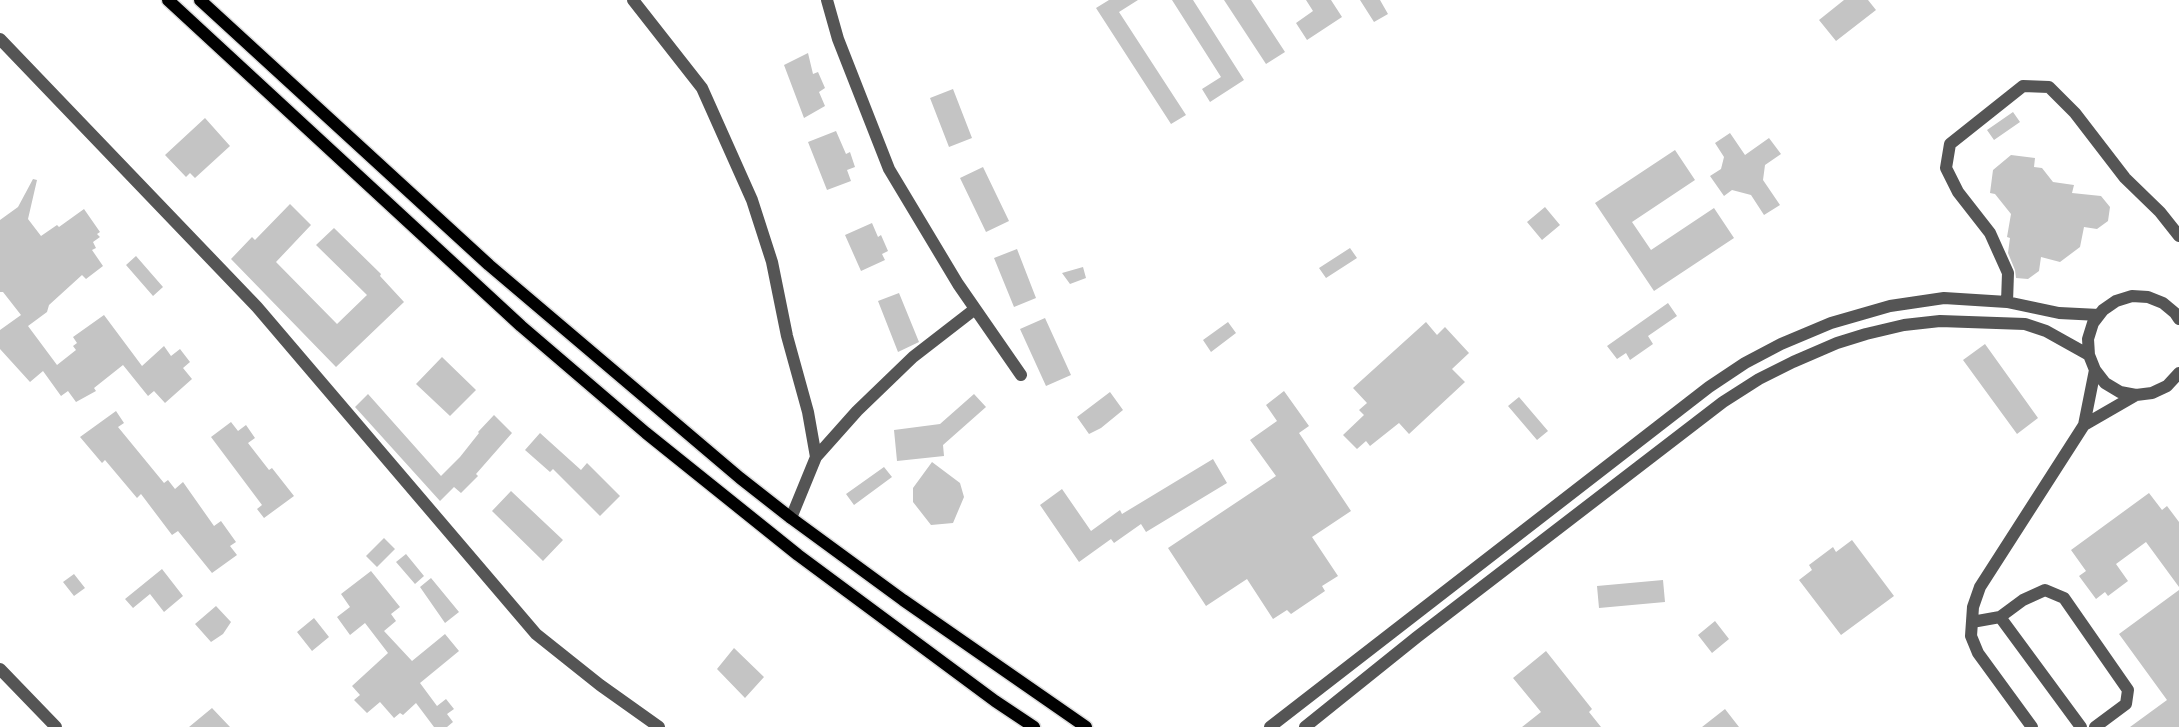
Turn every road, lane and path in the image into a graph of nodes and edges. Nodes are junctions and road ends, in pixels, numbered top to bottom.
1 (168, 0) edge
2 (200, 0) edge
3 (633, 0) edge
4 (827, 0) edge
5 (0, 39) edge
6 (2179, 236) edge
7 (2007, 302) junction
8 (2173, 306) edge
9 (976, 310) junction
10 (2099, 315) junction
11 (2179, 319) edge
12 (2089, 355) junction
13 (2095, 370) junction
14 (2179, 374) edge
15 (1020, 375) dead end
16 (2136, 395) junction
17 (2084, 425) junction
18 (816, 457) junction
19 (791, 518) junction
20 (2000, 617) junction
21 (1972, 622) junction
22 (0, 669) edge
23 (56, 727) edge
24 (658, 727) edge
25 (1034, 727) edge
26 (1086, 727) edge
27 (1270, 727) edge
28 (1305, 727) edge
29 (2032, 727) edge
30 (2081, 727) edge
31 (2095, 727) edge

1 - 25 main road
2 - 19 main road
3 - 18 street
4 - 9 street
5 - 24 street
6 - 7 street
7 - 10 street
7 - 27 street
8 - 10 street
8 - 11 street
9 - 15 street
9 - 18 street
10 - 12 street
12 - 13 street
12 - 28 street
13 - 16 street
13 - 17 street
14 - 16 street
16 - 17 street
17 - 21 street
18 - 19 street
19 - 26 main road
20 - 21 street
20 - 30 street
20 - 31 street
21 - 29 street
22 - 23 street

